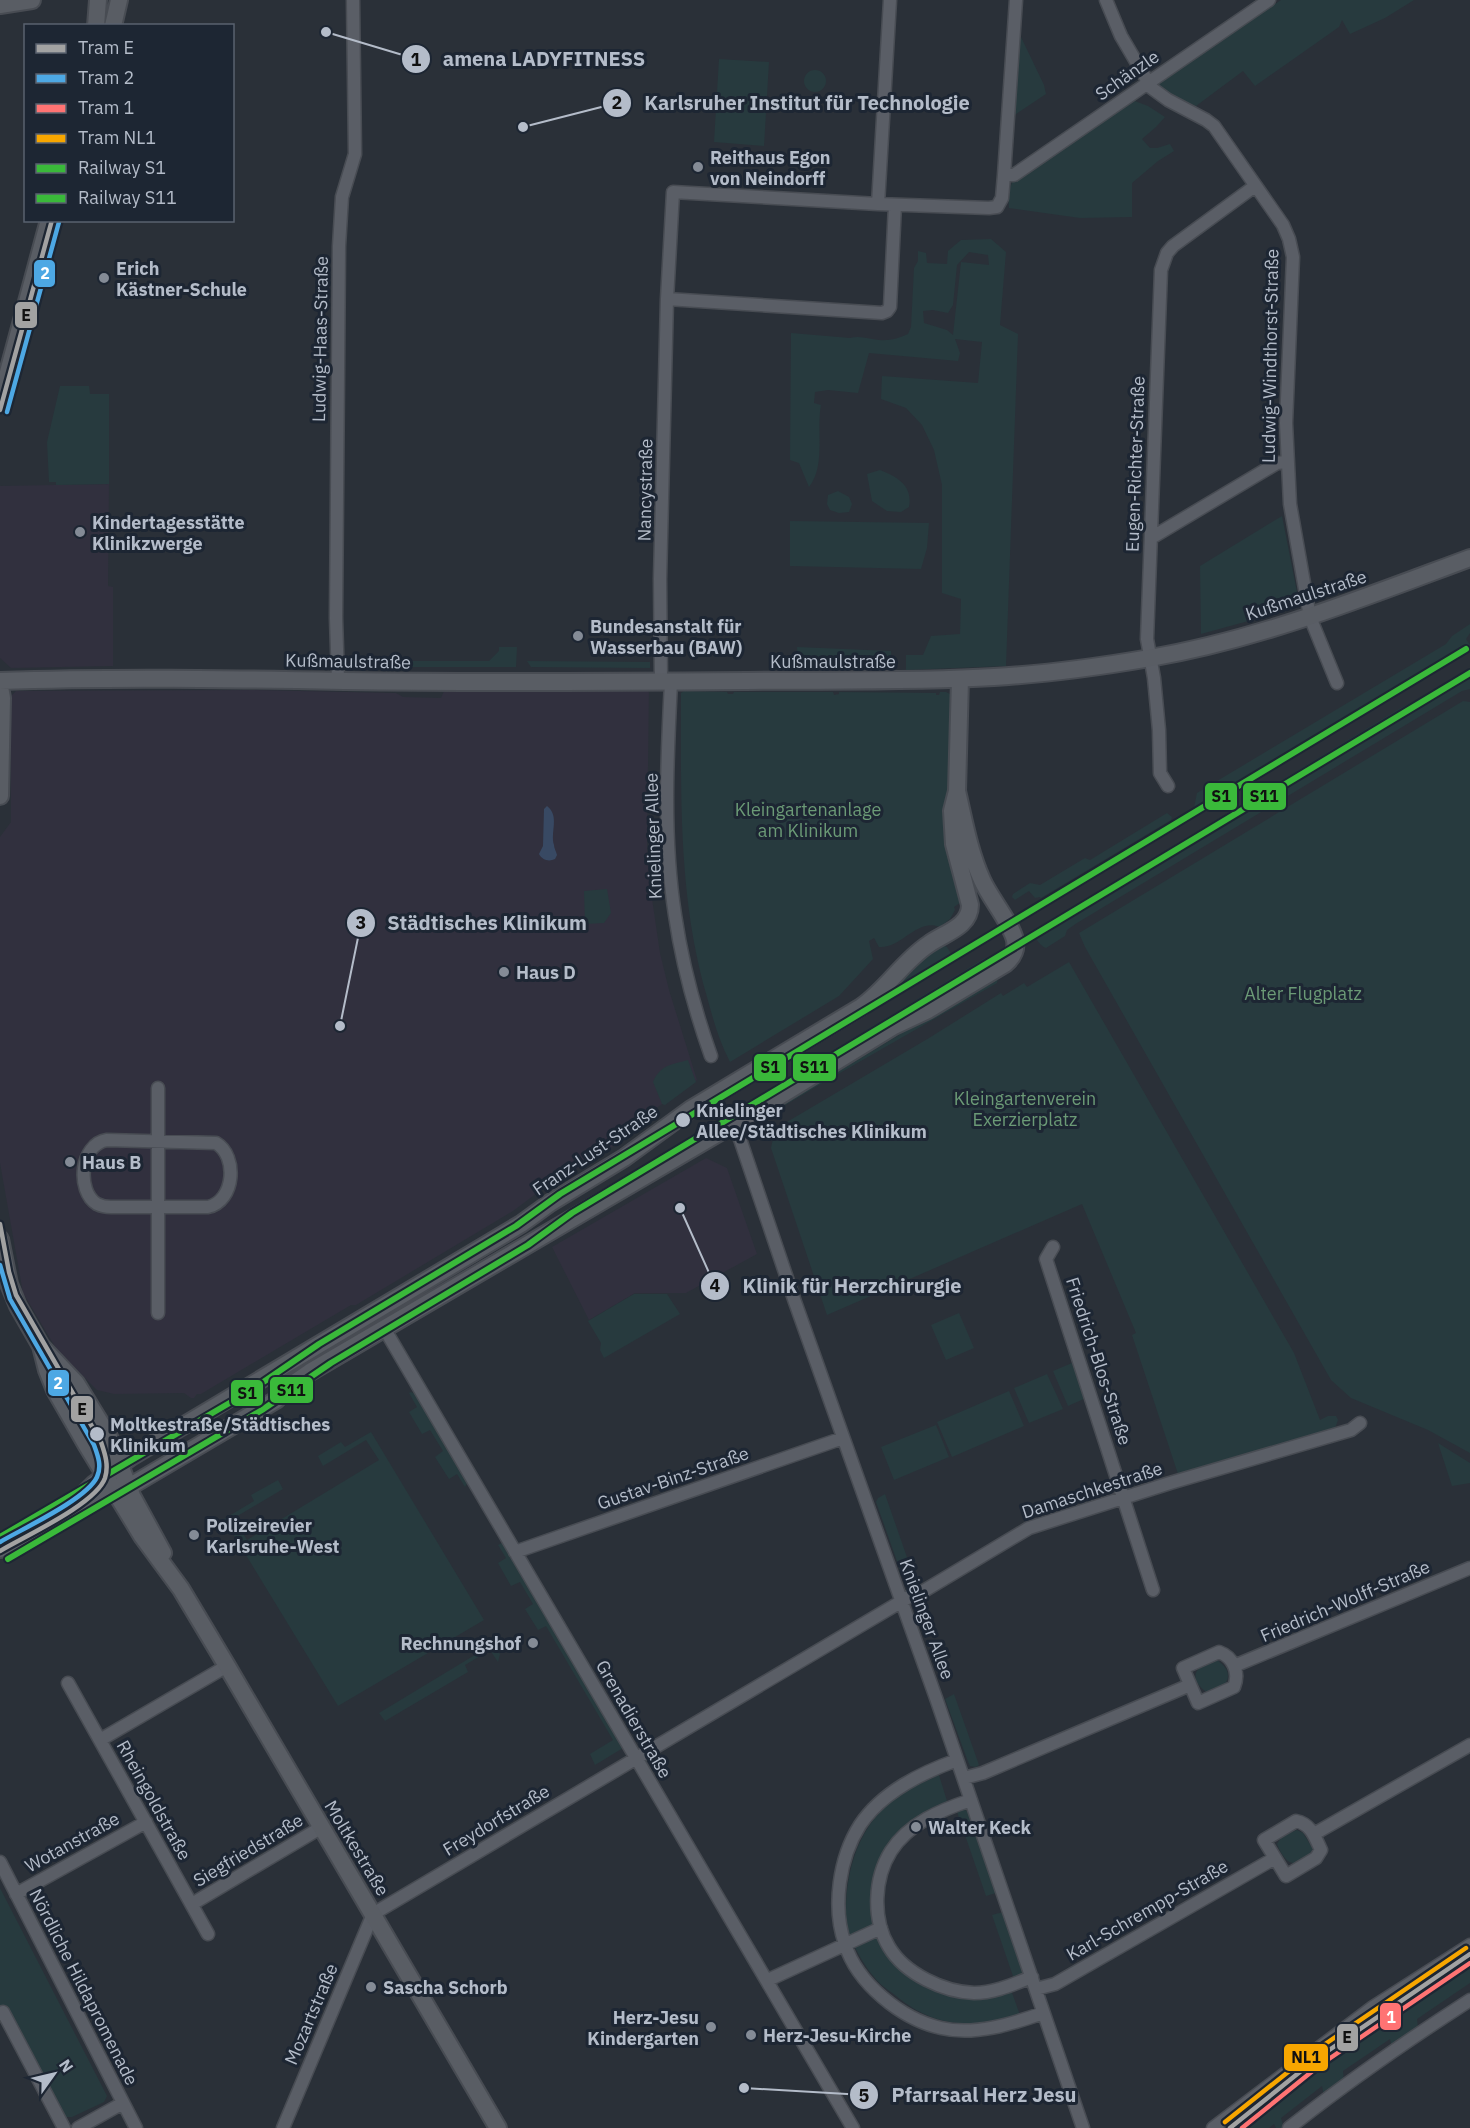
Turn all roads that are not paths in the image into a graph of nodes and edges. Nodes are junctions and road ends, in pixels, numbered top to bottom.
1 (32, 0) edge
2 (98, 0) edge
3 (119, 0) edge
4 (353, 0) edge
5 (891, 0) edge
6 (1016, 0) edge
7 (1106, 0) edge
8 (1269, 0) edge
9 (0, 5) edge
10 (96, 24) edge
11 (113, 24) edge
12 (1147, 83) junction
13 (1004, 175) junction
14 (1255, 186) junction
15 (878, 204) junction
16 (895, 205) junction
17 (49, 222) edge
18 (667, 299) junction
19 (0, 402) edge
20 (1286, 462) junction
21 (1151, 538) junction
22 (1470, 558) edge
23 (1310, 617) junction
24 (1150, 658) junction
25 (960, 679) junction
26 (338, 680) junction
27 (0, 681) edge
28 (666, 682) junction
29 (1336, 683) dead end
30 (0, 687) edge
31 (1168, 786) dead end
32 (957, 791) junction
33 (0, 796) edge
34 (970, 913) junction
35 (1005, 921) junction
36 (711, 1056) dead end
37 (158, 1088) dead end
38 (732, 1125) junction
39 (158, 1140) junction
40 (159, 1207) junction
41 (0, 1239) edge
42 (1053, 1247) dead end
43 (2, 1257) edge
44 (158, 1313) dead end
45 (384, 1328) junction
46 (41, 1346) junction
47 (1360, 1423) dead end
48 (843, 1438) junction
49 (120, 1465) junction
50 (105, 1476) junction
51 (122, 1490) junction
52 (1124, 1498) junction
53 (65, 1511) junction
54 (0, 1549) edge
55 (515, 1552) junction
56 (1470, 1568) edge
57 (1153, 1590) dead end
58 (901, 1602) junction
59 (227, 1666) junction
60 (1234, 1666) junction
61 (68, 1683) dead end
62 (1190, 1685) junction
63 (100, 1740) junction
64 (1470, 1745) edge
65 (636, 1758) junction
66 (957, 1760) junction
67 (964, 1778) junction
68 (970, 1800) junction
69 (146, 1822) junction
70 (322, 1827) junction
71 (1314, 1834) junction
72 (1275, 1858) junction
73 (0, 1862) edge
74 (16, 1894) junction
75 (192, 1904) junction
76 (373, 1914) junction
77 (881, 1928) junction
78 (208, 1934) dead end
79 (1470, 1944) edge
80 (845, 1945) junction
81 (768, 1980) junction
82 (1034, 1983) junction
83 (1470, 2000) edge
84 (2, 2013) edge
85 (1044, 2013) junction
86 (123, 2103) junction
87 (1080, 2127) edge
88 (64, 2128) edge
89 (78, 2128) edge
90 (136, 2128) edge
91 (283, 2128) edge
92 (498, 2128) edge
93 (853, 2128) edge
94 (1213, 2128) edge
95 (1289, 2128) edge

1 - 9 street
2 - 10 street
3 - 11 street
4 - 26 street, Ludwig-Haas-Straße
5 - 15 street
6 - 13 street
7 - 12 street
8 - 12 street, Schänzle
12 - 13 street, Schänzle
12 - 14 street, Ludwig-Windthorst-Straße
13 - 16 street, Nancystraße
14 - 20 street, Ludwig-Windthorst-Straße
14 - 21 street, Eugen-Richter-Straße
15 - 16 street, Nancystraße
15 - 18 street, Nancystraße
16 - 18 street
17 - 19 street
18 - 28 street, Nancystraße
20 - 21 street
20 - 23 street, Ludwig-Windthorst-Straße
21 - 24 street, Eugen-Richter-Straße
22 - 23 street, Kußmaulstraße
23 - 24 street, Kußmaulstraße
23 - 29 street, Ludwig-Windthorst-Straße
24 - 25 street, Kußmaulstraße
24 - 31 street, Eugen-Richter-Straße
25 - 28 street, Kußmaulstraße
25 - 32 street
26 - 27 street, Kußmaulstraße
26 - 28 street, Kußmaulstraße
28 - 36 street, Knielinger Allee
30 - 33 street
32 - 34 street
32 - 35 street
34 - 35 street
34 - 49 street, Franz-Lust-Straße
35 - 38 street
37 - 39 street
38 - 45 street
38 - 48 street, Knielinger Allee
39 - 40 street
39 - 40 street
39 - 40 street
40 - 44 street
41 - 43 street, Moltkestraße
42 - 52 street, Friedrich-Blos-Straße
43 - 46 street, Moltkestraße
45 - 51 street
45 - 55 street, Grenadierstraße
46 - 49 street, Moltkestraße
46 - 50 street, Moltkestraße
47 - 52 street, Damaschkestraße
48 - 55 street, Gustav-Binz-Straße
48 - 58 street, Knielinger Allee
49 - 50 street, Franz-Lust-Straße
49 - 51 street, Moltkestraße
50 - 51 street, Moltkestraße
50 - 53 street, Franz-Lust-Straße
51 - 53 street
51 - 59 street, Moltkestraße
52 - 57 street, Friedrich-Blos-Straße
52 - 58 street, Damaschkestraße
53 - 54 street
55 - 65 street, Grenadierstraße
56 - 60 street, Friedrich-Wolff-Straße
58 - 65 street, Damaschkestraße
58 - 66 street, Knielinger Allee
59 - 63 street
59 - 70 street, Moltkestraße
60 - 62 street
60 - 62 street
61 - 63 street, Rheingoldstraße
62 - 67 street
63 - 69 street, Rheingoldstraße
64 - 71 street
65 - 76 street, Freydorfstraße
65 - 81 street, Grenadierstraße
66 - 67 street, Knielinger Allee
66 - 80 street
67 - 68 street, Knielinger Allee
68 - 77 street
68 - 82 street, Knielinger Allee
69 - 74 street, Wotanstraße
69 - 75 street, Rheingoldstraße
70 - 75 street, Siegfriedstraße
70 - 76 street, Moltkestraße
71 - 72 street
71 - 72 street
72 - 82 street, Karl-Schrempp-Straße
73 - 74 street, Nördliche Hildapromenade
74 - 86 street, Nördliche Hildapromenade
75 - 78 street, Rheingoldstraße
76 - 91 street, Mozartstraße
76 - 92 street, Moltkestraße
77 - 80 street
77 - 82 street, Karl-Schrempp-Straße
79 - 94 street
80 - 81 street
80 - 85 street
81 - 93 street, Grenadierstraße
82 - 85 street, Knielinger Allee
83 - 95 street
84 - 88 street
85 - 87 street, Knielinger Allee
86 - 89 street
86 - 90 street, Nördliche Hildapromenade

